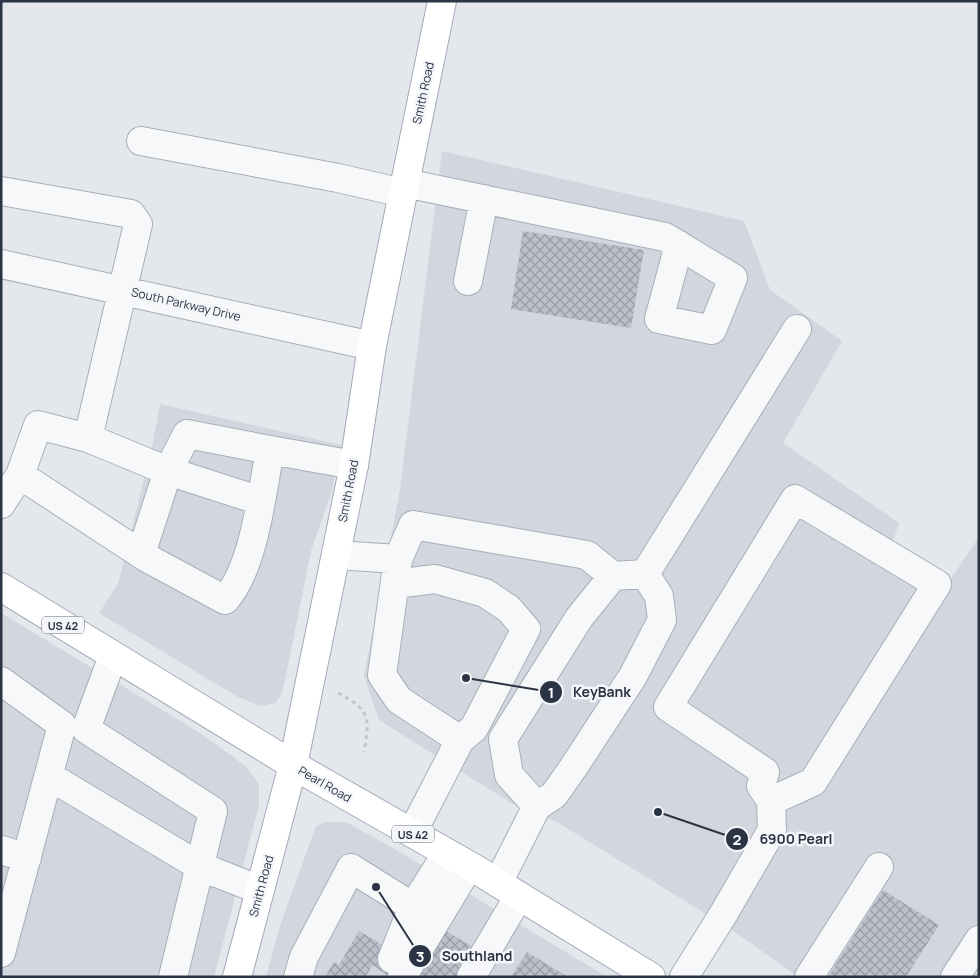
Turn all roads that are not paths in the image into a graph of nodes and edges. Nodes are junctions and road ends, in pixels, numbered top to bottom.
1 (442, 1) edge
2 (140, 141) dead end
3 (404, 188) junction
4 (1, 191) edge
5 (484, 199) junction
6 (679, 245) dead end
7 (1, 264) edge
8 (468, 280) dead end
9 (122, 290) junction
10 (797, 329) dead end
11 (372, 346) junction
12 (88, 438) junction
13 (270, 450) junction
14 (354, 466) junction
15 (168, 471) junction
16 (7, 492) edge
17 (261, 501) junction
18 (141, 554) junction
19 (336, 555) junction
20 (397, 572) junction
21 (645, 574) junction
22 (613, 576) junction
23 (1, 587) edge
24 (113, 656) junction
25 (1, 682) edge
26 (74, 727) junction
27 (460, 740) junction
28 (293, 765) junction
29 (49, 776) junction
30 (766, 787) junction
31 (537, 806) junction
32 (412, 833) junction
33 (14, 854) edge
34 (458, 859) junction
35 (200, 866) junction
36 (880, 866) dead end
37 (260, 890) junction
38 (509, 890) junction
39 (8, 899) edge
40 (414, 907) junction
41 (979, 940) edge
42 (1, 953) edge
43 (389, 971) edge
44 (467, 974) edge
45 (173, 977) edge
46 (236, 977) edge
47 (298, 977) edge
48 (651, 977) edge
49 (684, 977) edge
50 (809, 977) edge
51 (955, 977) edge

1 - 3 main road, Smith Road
2 - 3 street
3 - 5 street
3 - 11 main road, Smith Road
4 - 9 street
5 - 6 street
5 - 8 street
7 - 9 street, South Parkway Drive
9 - 11 street, South Parkway Drive
9 - 12 street
10 - 21 street
11 - 14 main road, Smith Road
12 - 15 street
12 - 16 street
13 - 14 street
13 - 15 street
13 - 17 street
14 - 19 main road, Smith Road
15 - 17 street
15 - 18 street
16 - 18 street
17 - 18 street
19 - 20 street
19 - 28 main road, Smith Road
20 - 22 street
20 - 27 street
20 - 27 street
21 - 22 street
21 - 31 street
22 - 31 street
23 - 24 main road, Pearl Road / US 42
24 - 26 street
24 - 28 main road, Pearl Road / US 42
25 - 26 street
26 - 29 street
26 - 35 street
27 - 32 street
28 - 32 main road, Pearl Road / US 42
28 - 37 main road, Smith Road
29 - 33 street
29 - 35 street
30 - 30 street
30 - 49 street
31 - 38 street
32 - 34 main road, Pearl Road / US 42
33 - 39 street
34 - 38 main road, Pearl Road / US 42
34 - 40 street
34 - 43 street
35 - 37 street
35 - 45 street
36 - 50 street
37 - 46 main road, Smith Road
38 - 44 street
38 - 48 main road, Pearl Road / US 42
39 - 42 street
40 - 43 street
40 - 47 street
41 - 51 street

